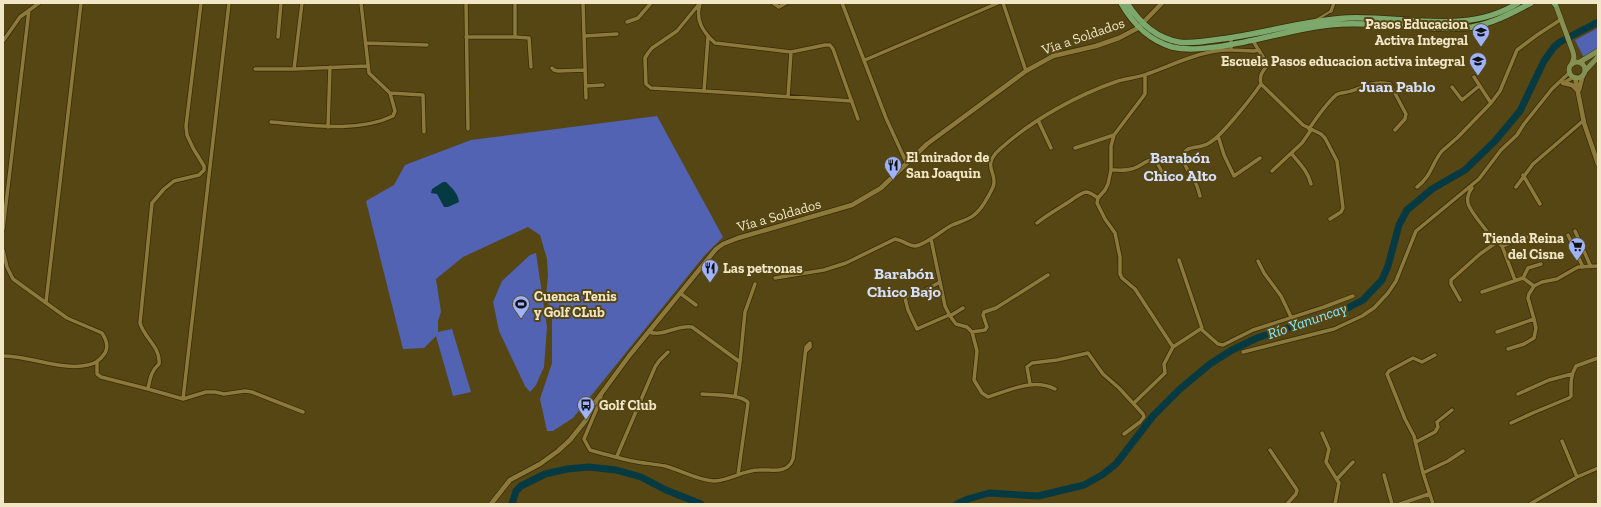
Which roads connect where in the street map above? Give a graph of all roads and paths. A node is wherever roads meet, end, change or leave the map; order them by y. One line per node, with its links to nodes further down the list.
1 (39, 3): 25 (street)
2 (81, 3): 134 (street)
3 (201, 3): 156 (street)
4 (230, 3): 162 (street)
5 (281, 3): 33 (street)
6 (302, 3): 54 (street)
7 (361, 3): 40 (street)
8 (466, 3): 34 (street)
9 (515, 3): 35 (street)
10 (583, 3): 32 (street)
11 (700, 3): 36 (street); 70 (street)
12 (773, 3): 13 (street)
13 (786, 3)
14 (842, 3): 48 (street)
15 (998, 3): 48 (street)
16 (1003, 3): 58 (street)
17 (1121, 3): 30 (main road)
18 (1127, 3): 30 (main road)
19 (1162, 3): 30 (street)
20 (1334, 3): 26 (street)
21 (1518, 3): 29 (main road)
22 (1531, 3): 38 (main road)
23 (1555, 3): 27 (main road)
24 (650, 4): 28 (street)
25 (29, 10): 39 (street); 109 (street)
26 (1331, 11): 29 (street)
27 (1560, 20): 44 (main road); 76 (street)
28 (628, 22)
29 (1312, 23): 37 (main road)
30 (1140, 26): 37 (main road); 42 (main road); 58 (street, Vía a Soldados)
31 (617, 34): 32 (street)
32 (584, 36): 57 (street)
33 (278, 37)
34 (466, 37): 35 (street); 83 (street)
35 (515, 37): 53 (street)
36 (708, 37): 45 (street); 70 (street)
37 (1231, 38): 42 (street)
38 (1253, 40): 42 (main road); 43 (street)
39 (3, 41)
40 (366, 43): 41 (street); 51 (street)
41 (427, 45)
42 (1231, 47): 43 (street); 61 (street)
43 (1260, 50): 64 (street)
44 (1572, 51): 49 (main road); 50 (main road)
45 (791, 52): 73 (street); 75 (street)
46 (1598, 52): 49 (main road)
47 (1598, 57): 60 (main road)
48 (865, 60): 94 (street)
49 (1580, 62): 50 (main road); 60 (main road)
50 (1572, 64): 59 (main road)
51 (367, 66): 52 (street); 71 (street)
52 (330, 67): 54 (street); 81 (street)
53 (531, 67)
54 (294, 68): 56 (street)
55 (552, 68): 57 (street)
56 (255, 69)
57 (585, 70): 66 (street)
58 (1026, 71): 94 (street, Vía a Soldados)
59 (1570, 72): 63 (main road); 65 (street)
60 (1584, 73): 63 (main road); 72 (street)
61 (1145, 75): 78 (street); 86 (street)
62 (1474, 77): 68 (street)
63 (1574, 77): 65 (street); 72 (street)
64 (1261, 84): 82 (street); 87 (street)
65 (1560, 84): 72 (street); 101 (street)
66 (586, 86): 67 (street); 74 (street)
67 (603, 86)
68 (1479, 86): 69 (street); 76 (street)
69 (1452, 87)
70 (704, 91): 73 (street)
71 (390, 93): 81 (street); 85 (street)
72 (1579, 93): 79 (street)
73 (788, 97): 75 (street)
74 (586, 98)
75 (852, 101): 77 (street)
76 (1491, 103): 102 (street)
77 (858, 119)
78 (1038, 120): 88 (street); 113 (street)
79 (1584, 120): 91 (street); 98 (street)
80 (271, 122): 81 (street)
81 (328, 127)
82 (1310, 129): 84 (street); 92 (street); 107 (street)
83 (468, 130)
84 (1395, 130)
85 (424, 132)
86 (1114, 135): 89 (street); 96 (street)
87 (1218, 136): 93 (street); 104 (street)
88 (1051, 148)
89 (1075, 148)
90 (1598, 148): 91 (street)
91 (1592, 150): 95 (street)
92 (1291, 153): 97 (street); 100 (street)
93 (1260, 158)
94 (907, 164): 131 (street, Vía a Soldados)
95 (1598, 164)
96 (1111, 170): 99 (street); 105 (street)
97 (1272, 171)
98 (1523, 175): 103 (street); 106 (street)
99 (1166, 179)
100 (1310, 184)
101 (1472, 186): 114 (street); 148 (street)
102 (1417, 187)
103 (1516, 187)
104 (1200, 196)
105 (1098, 198): 108 (street); 144 (street)
106 (1540, 204)
107 (1330, 219)
108 (1037, 223)
109 (3, 229)
110 (1576, 231): 122 (street)
111 (1568, 235): 121 (street)
112 (1527, 237): 115 (street)
113 (931, 238): 124 (street); 127 (street)
114 (1497, 242): 115 (street); 133 (street)
115 (1502, 246): 126 (street)
116 (3, 250): 134 (street)
117 (1179, 260): 140 (street)
118 (1258, 261): 138 (street)
119 (1541, 264): 125 (street)
120 (1598, 266): 122 (street)
121 (1583, 267): 122 (street); 129 (street)
122 (1592, 267)
123 (1048, 275): 142 (street)
124 (775, 278)
125 (1523, 278): 126 (street); 129 (street)
126 (1515, 280): 130 (street)
127 (940, 282): 137 (street); 137 (street)
128 (755, 284): 153 (street)
129 (1534, 286): 139 (street)
130 (1482, 292)
131 (680, 293): 135 (street); 141 (street, Vía a Soldados)
132 (1353, 296): 138 (street)
133 (1460, 300)
134 (46, 302): 152 (street)
135 (696, 305)
136 (963, 308): 137 (street)
137 (950, 315): 142 (street)
138 (1292, 317): 140 (street)
139 (1534, 319): 143 (street); 145 (street)
140 (1201, 329): 144 (street)
141 (649, 332): 153 (street); 160 (street, Vía a Soldados)
142 (972, 332): 155 (street)
143 (1497, 332)
144 (1173, 347): 163 (street)
145 (1508, 349)
146 (806, 351): 177 (street)
147 (668, 352): 173 (street)
148 (1243, 352)
149 (1435, 355): 170 (street)
150 (3, 356): 152 (street)
151 (1598, 358): 154 (street)
152 (97, 361): 156 (street)
153 (740, 362): 161 (street)
154 (1572, 374): 159 (street); 166 (street)
155 (1030, 384): 157 (street); 163 (street)
156 (148, 388): 162 (street)
157 (1056, 389)
158 (702, 394): 161 (street)
159 (1518, 394)
160 (601, 395): 173 (street); 182 (street, Vía a Soldados)
161 (735, 397): 177 (street)
162 (183, 399): 165 (street)
163 (1134, 403): 168 (street)
164 (1452, 410): 170 (street)
165 (303, 412)
166 (1511, 423)
167 (1322, 432): 180 (street)
168 (1124, 434)
169 (1562, 441): 179 (street)
170 (1416, 442): 176 (street)
171 (1270, 450): 183 (street)
172 (1464, 451): 176 (street)
173 (617, 456): 177 (street)
174 (1353, 462): 180 (street)
175 (1598, 468): 179 (street)
176 (1423, 473): 181 (street)
177 (738, 475)
178 (1384, 475): 185 (street)
179 (1577, 477): 188 (street)
180 (1337, 479): 184 (street)
181 (1429, 494): 186 (street); 187 (street)
182 (491, 504)
183 (1287, 504)
184 (1335, 504)
185 (1392, 504)
186 (1400, 504)
187 (1433, 504)
188 (1530, 504)

